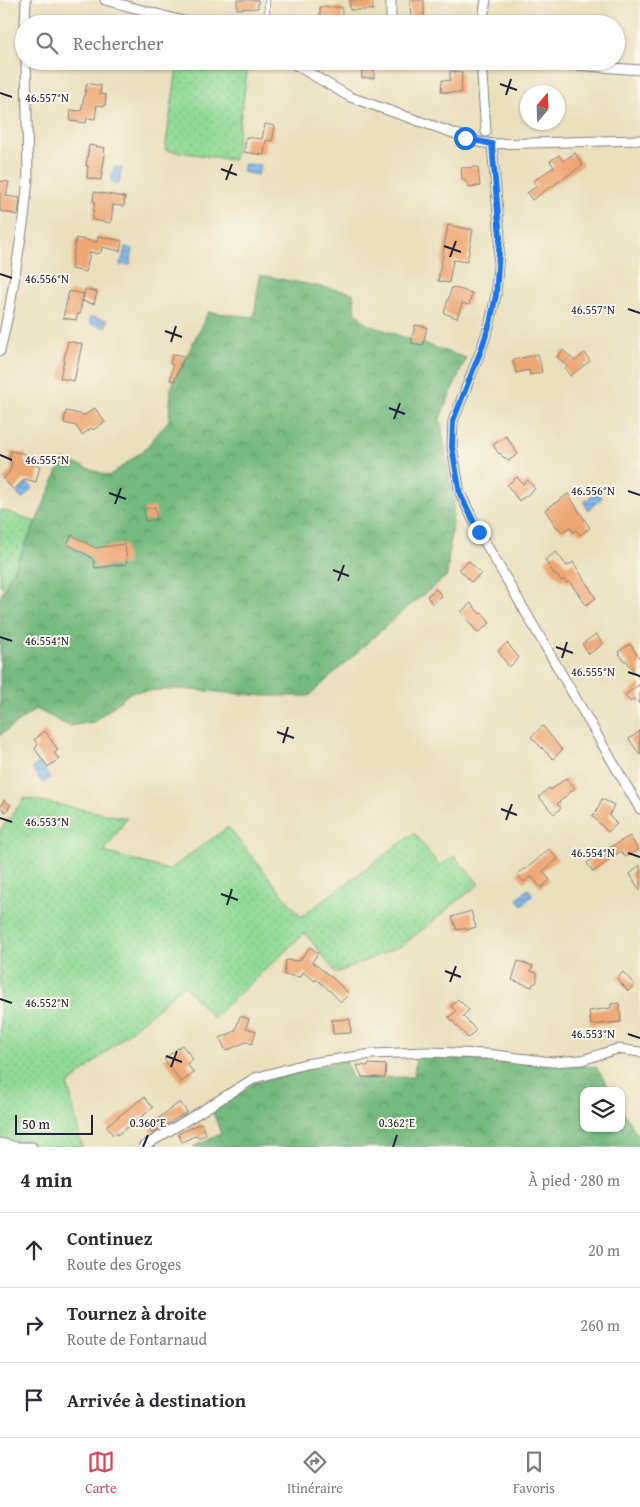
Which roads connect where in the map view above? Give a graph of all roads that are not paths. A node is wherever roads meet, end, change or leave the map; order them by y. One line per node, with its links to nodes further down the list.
1 (26, 0): 6 (street)
2 (106, 0): 7 (street)
3 (267, 0): 8 (lane)
4 (391, 0): 9 (street)
5 (486, 0): 10 (street)
6 (25, 15)
7 (161, 15)
8 (267, 15)
9 (391, 15)
10 (484, 15)
11 (625, 69): 15 (street)
12 (26, 70): 19 (street)
13 (304, 70): 18 (street)
14 (482, 70): 16 (street)
15 (640, 70)
16 (486, 132)
17 (640, 140): 18 (street)
18 (492, 144): 20 (street)
19 (0, 351)
20 (640, 809)
21 (640, 1052): 24 (street)
22 (0, 1143): 23 (street)
23 (32, 1147)
24 (143, 1147)

